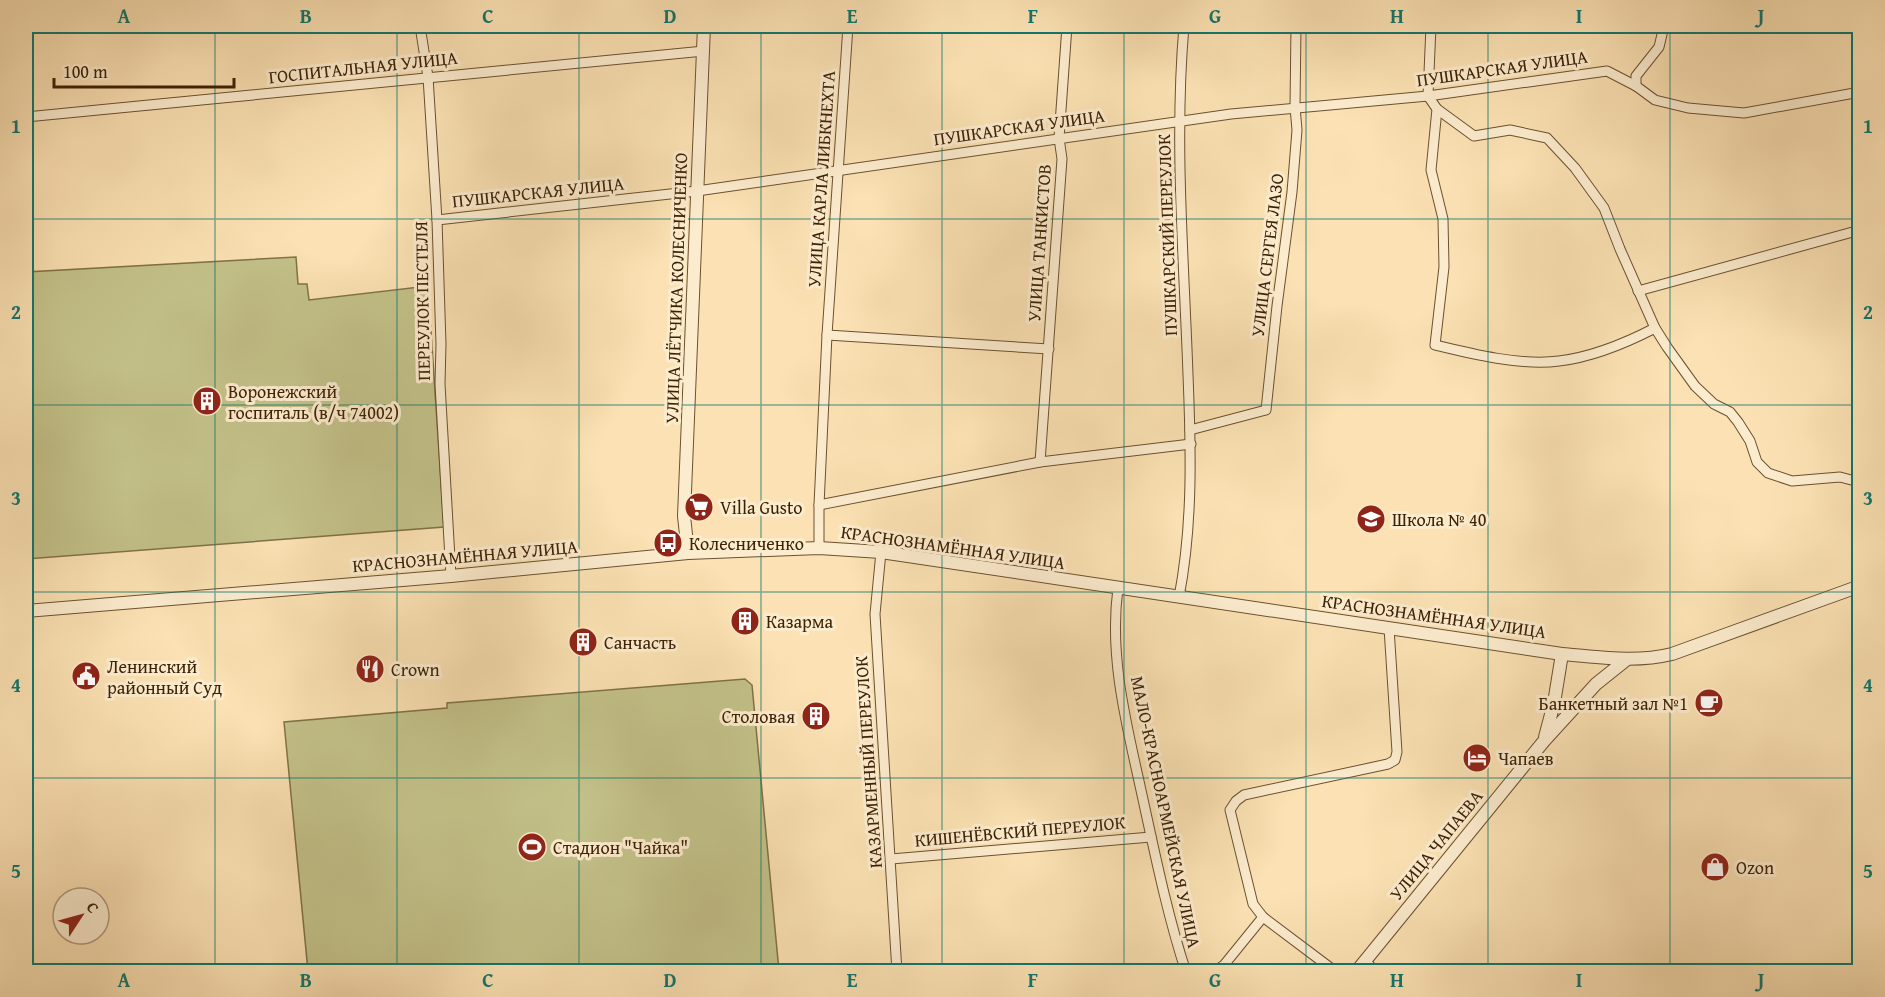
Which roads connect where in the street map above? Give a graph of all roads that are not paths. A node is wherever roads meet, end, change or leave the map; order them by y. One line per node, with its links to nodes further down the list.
1 (420, 26): 10 (street, ПЕРЕУЛОК ПЕСТЕЛЯ)
2 (704, 26): 9 (street, УЛИЦА ЛЁТЧИКА КОЛЕСНИЧЕНКО)
3 (848, 26): 19 (street, УЛИЦА КАРЛА ЛИБКНЕХТА)
4 (1067, 26): 18 (street, УЛИЦА ТАНКИСТОВ)
5 (1185, 26): 17 (street, ПУШКАРСКИЙ ПЕРЕУЛОК)
6 (1296, 26): 14 (street, УЛИЦА СЕРГЕЯ ЛАЗО)
7 (1431, 26): 13 (street)
8 (1664, 26): 11 (street)
9 (704, 51): 10 (street, ГОСПИТАЛЬНАЯ УЛИЦА); 20 (street, УЛИЦА ЛЁТЧИКА КОЛЕСНИЧЕНКО)
10 (428, 77): 16 (street, ГОСПИТАЛЬНАЯ УЛИЦА); 21 (street, ПЕРЕУЛОК ПЕСТЕЛЯ)
11 (1636, 86): 12 (street); 13 (street, ПУШКАРСКАЯ УЛИЦА)
12 (1860, 92)
13 (1428, 96): 14 (street, ПУШКАРСКАЯ УЛИЦА); 15 (street)
14 (1295, 107): 17 (street, ПУШКАРСКАЯ УЛИЦА); 27 (street, УЛИЦА СЕРГЕЯ ЛАЗО)
15 (1437, 109): 23 (street); 24 (street)
16 (26, 117)
17 (1180, 121): 18 (street, ПУШКАРСКАЯ УЛИЦА); 27 (street, ПУШКАРСКИЙ ПЕРЕУЛОК)
18 (1059, 138): 19 (street, ПУШКАРСКАЯ УЛИЦА); 26 (street, УЛИЦА ТАНКИСТОВ)
19 (838, 170): 20 (street, ПУШКАРСКАЯ УЛИЦА); 25 (street, УЛИЦА КАРЛА ЛИБКНЕХТА)
20 (697, 191): 21 (street, ПУШКАРСКАЯ УЛИЦА); 34 (street, УЛИЦА ЛЁТЧИКА КОЛЕСНИЧЕНКО)
21 (437, 220): 35 (street, ПЕРЕУЛОК ПЕСТЕЛЯ)
22 (1860, 230): 23 (street)
23 (1638, 291): 24 (street)
24 (1655, 328): 30 (street)
25 (827, 335): 26 (street); 31 (street, УЛИЦА КАРЛА ЛИБКНЕХТА)
26 (1049, 349): 29 (street, УЛИЦА ТАНКИСТОВ)
27 (1190, 430): 28 (street, ПУШКАРСКИЙ ПЕРЕУЛОК)
28 (1191, 444): 29 (street); 38 (street, ПУШКАРСКИЙ ПЕРЕУЛОК)
29 (1040, 462): 31 (street)
30 (1860, 487)
31 (819, 505): 32 (street, УЛИЦА КАРЛА ЛИБКНЕХТА)
32 (819, 548): 33 (street, КРАСНОЗНАМЁННАЯ УЛИЦА); 34 (street, КРАСНОЗНАМЁННАЯ УЛИЦА)
33 (881, 552): 37 (street, КРАСНОЗНАМЁННАЯ УЛИЦА); 45 (street, КАЗАРМЕННЫЙ ПЕРЕУЛОК)
34 (688, 553): 35 (street, КРАСНОЗНАМЁННАЯ УЛИЦА)
35 (451, 576): 39 (street, КРАСНОЗНАМЁННАЯ УЛИЦА)
36 (1860, 586): 42 (street, КРАСНОЗНАМЁННАЯ УЛИЦА)
37 (1118, 588): 38 (street, КРАСНОЗНАМЁННАЯ УЛИЦА); 44 (street, МАЛО-КРАСНОАРМЕЙСКАЯ УЛИЦА)
38 (1179, 597): 40 (street, КРАСНОЗНАМЁННАЯ УЛИЦА)
39 (26, 610)
40 (1389, 628): 41 (street, КРАСНОЗНАМЁННАЯ УЛИЦА); 46 (street)
41 (1562, 654): 42 (street, КРАСНОЗНАМЁННАЯ УЛИЦА); 43 (street, УЛИЦА ЧАПАЕВА)
42 (1626, 660): 43 (street, УЛИЦА ЧАПАЕВА)
43 (1544, 741): 47 (street, УЛИЦА ЧАПАЕВА)
44 (1151, 837): 45 (street, КИШЕНЁВСКИЙ ПЕРЕУЛОК); 49 (street, МАЛО-КРАСНОАРМЕЙСКАЯ УЛИЦА)
45 (891, 859): 48 (street, КАЗАРМЕННЫЙ ПЕРЕУЛОК)
46 (1263, 917): 50 (street, МАЛО-КРАСНОАРМЕЙСКАЯ УЛИЦА); 51 (street)
47 (1365, 961): 52 (street, УЛИЦА ЧАПАЕВА); 53 (street)
48 (897, 972)
49 (1186, 972)
50 (1214, 972)
51 (1336, 972)
52 (1356, 972)
53 (1376, 972)

